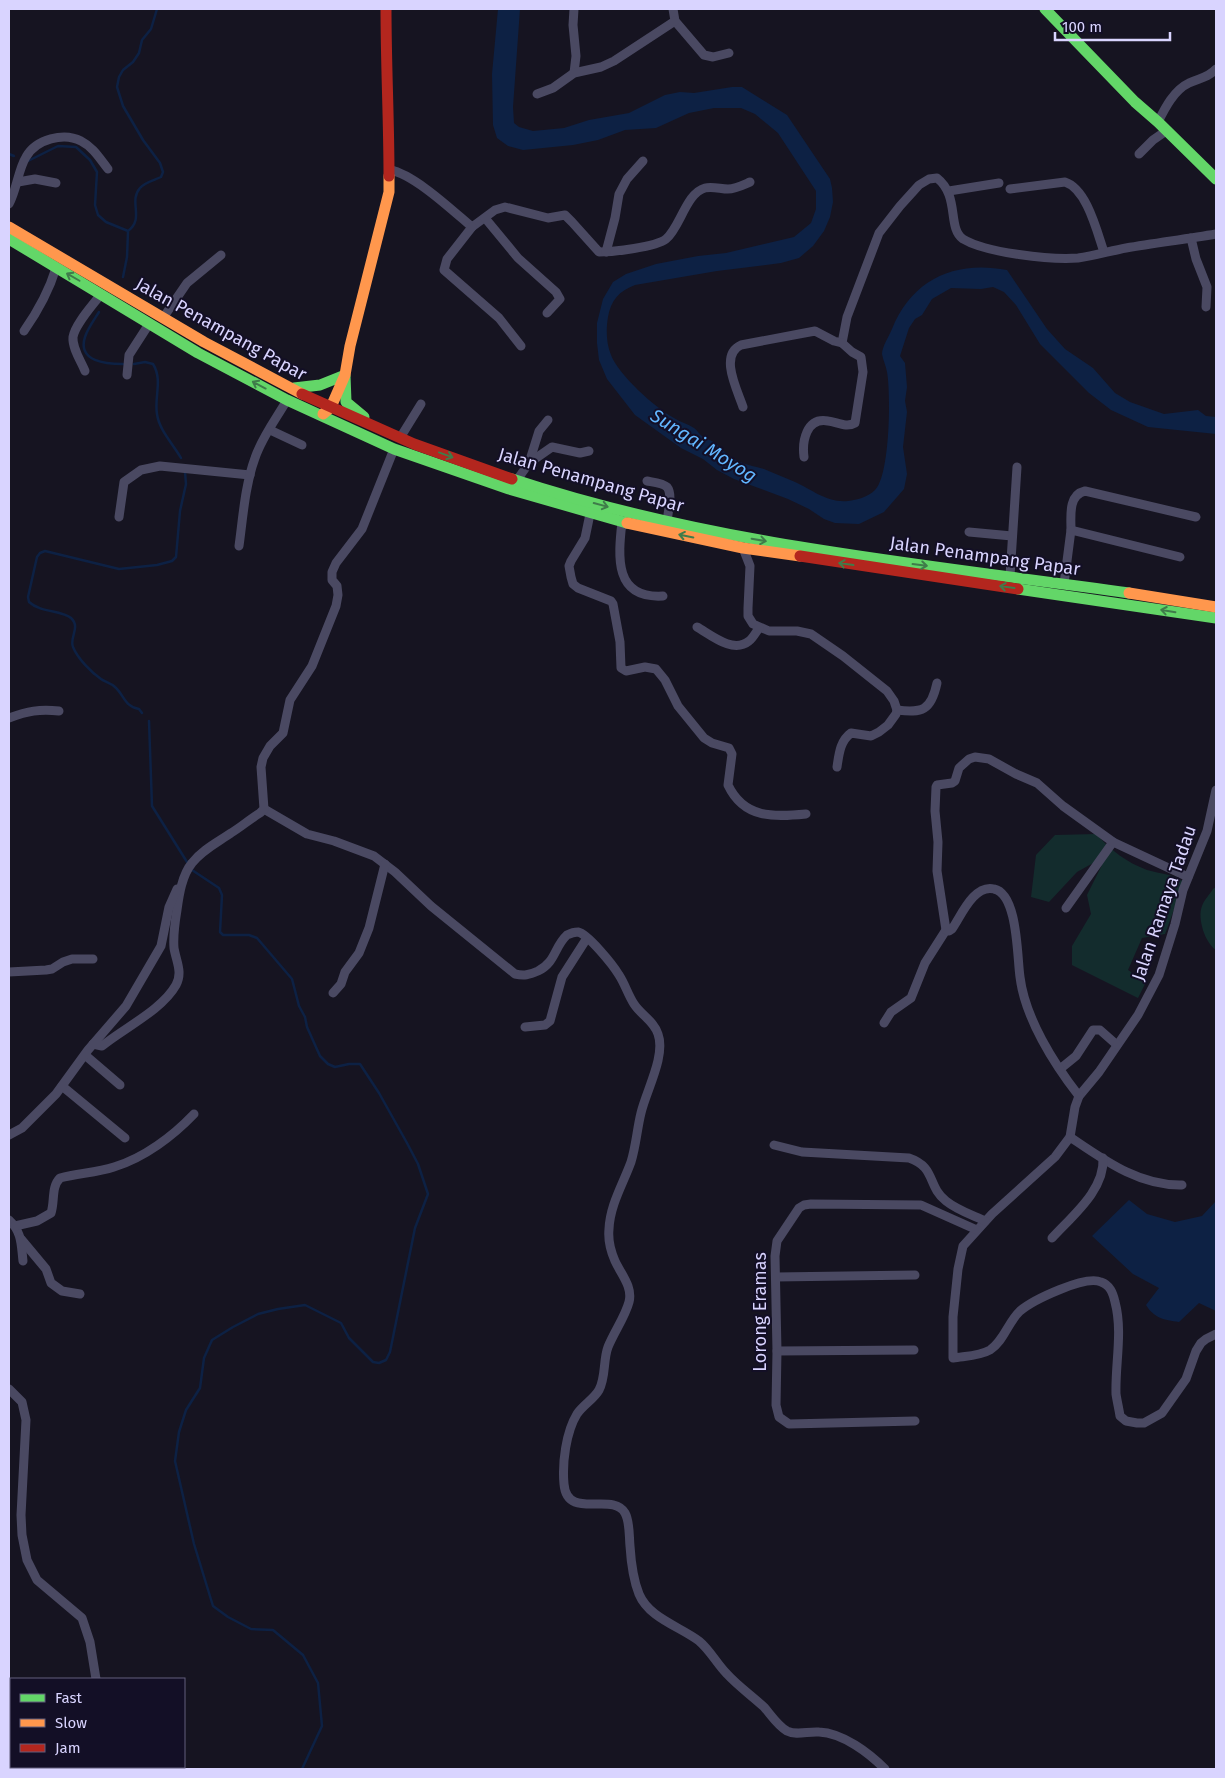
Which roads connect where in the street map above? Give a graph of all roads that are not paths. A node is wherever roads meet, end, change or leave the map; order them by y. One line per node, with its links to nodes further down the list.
1 (386, 9): 15 (main road)
2 (574, 9): 8 (street)
3 (673, 9): 5 (street)
4 (1045, 9): 10 (main road)
5 (675, 21): 6 (street); 8 (street)
6 (729, 52)
7 (1216, 69): 10 (street)
8 (574, 73): 9 (street)
9 (537, 94)
10 (1158, 122): 11 (main road)
11 (1166, 131): 12 (street); 16 (main road)
12 (1139, 154)
13 (643, 160): 30 (street)
14 (108, 169): 17 (street)
15 (390, 170): 26 (street); 45 (main road)
16 (1216, 179)
17 (18, 182): 19 (street); 23 (street)
18 (750, 182): 30 (street)
19 (56, 183)
20 (999, 183): 22 (street)
21 (1010, 189): 31 (street)
22 (949, 191): 31 (street); 41 (street)
23 (9, 204)
24 (485, 218): 26 (street); 30 (street); 37 (street)
25 (9, 227): 35 (main road, Jalan Penampang Papar)
26 (472, 227): 42 (street)
27 (1216, 234): 28 (street)
28 (1191, 238): 31 (street); 36 (street)
29 (9, 240): 33 (main road, Jalan Penampang Papar)
30 (606, 252)
31 (1104, 252)
32 (221, 255): 38 (street)
33 (56, 268): 34 (main road, Jalan Penampang Papar, one-way to 33); 40 (street)
34 (101, 294): 39 (main road, Jalan Penampang Papar); 43 (street)
35 (134, 301): 38 (main road, Jalan Penampang Papar); 39 (main road)
36 (1206, 307)
37 (547, 312)
38 (163, 318): 46 (main road, Jalan Penampang Papar)
39 (144, 320): 44 (street); 46 (main road, Jalan Penampang Papar, one-way to 39)
40 (24, 331)
41 (842, 342): 49 (street); 58 (street)
42 (521, 346)
43 (85, 371)
44 (127, 375)
45 (344, 375): 46 (main road); 48 (main road); 52 (main road)
46 (289, 394): 48 (main road, Jalan Penampang Papar); 50 (main road, Jalan Penampang Papar); 53 (street)
47 (421, 404): 54 (street)
48 (331, 407): 50 (main road); 52 (main road, Jalan Penampang Papar)
49 (743, 407)
50 (318, 415): 56 (main road, Jalan Penampang Papar)
51 (548, 420): 59 (street)
52 (370, 425): 54 (main road, Jalan Penampang Papar)
53 (270, 430): 55 (street); 61 (street)
54 (400, 438): 62 (main road, Jalan Penampang Papar, one-way to 62)
55 (302, 445)
56 (394, 449): 64 (main road, Jalan Penampang Papar); 88 (street)
57 (589, 451): 59 (street)
58 (804, 458)
59 (529, 463): 62 (street)
60 (1017, 467): 71 (street)
61 (250, 475): 65 (street); 72 (street)
62 (517, 480): 67 (main road, Jalan Penampang Papar, one-way to 67)
63 (647, 480): 67 (street)
64 (590, 514): 68 (main road, Jalan Penampang Papar); 89 (street)
65 (119, 517)
66 (1196, 517): 69 (street)
67 (667, 521): 75 (main road, Jalan Penampang Papar, one-way to 75)
68 (622, 522): 73 (main road, Jalan Penampang Papar, one-way to 68); 77 (street)
69 (1071, 530): 74 (street); 76 (street)
70 (969, 532): 71 (street)
71 (1012, 536): 75 (street)
72 (239, 546)
73 (743, 548): 79 (main road, Jalan Penampang Papar, one-way to 73); 81 (street)
74 (1180, 556)
75 (1010, 576): 76 (main road, Jalan Penampang Papar)
76 (1064, 584): 78 (main road, Jalan Penampang Papar)
77 (663, 596)
78 (1216, 606)
79 (1216, 618)
80 (697, 628): 81 (street)
81 (759, 628): 83 (street)
82 (937, 683): 83 (street)
83 (897, 710): 86 (street)
84 (59, 711): 85 (street)
85 (9, 718)
86 (837, 767)
87 (1216, 790): 90 (street, Jalan Ramaya Tadau)
88 (264, 809): 92 (street); 93 (street)
89 (806, 814)
90 (1214, 815): 94 (street, Jalan Ramaya Tadau)
91 (1113, 842): 94 (street); 95 (street); 96 (street)
92 (385, 864): 98 (street); 102 (street)
93 (186, 875): 97 (street); 99 (street)
94 (1188, 877): 106 (street, Jalan Ramaya Tadau)
95 (1066, 908)
96 (946, 930): 103 (street); 108 (street)
97 (164, 934): 99 (street); 105 (street)
98 (587, 938): 104 (street); 134 (street)
99 (174, 948): 105 (street)
100 (93, 959): 101 (street)
101 (9, 972)
102 (333, 993)
103 (884, 1022)
104 (525, 1027)
105 (93, 1044): 107 (street)
106 (1117, 1045): 108 (street); 111 (street, Jalan Ramaya Tadau)
107 (85, 1055): 109 (street); 110 (street)
108 (1060, 1069): 111 (street)
109 (120, 1085)
110 (62, 1086): 113 (street); 115 (street)
111 (1079, 1096): 114 (street)
112 (194, 1114): 120 (street)
113 (9, 1135)
114 (1070, 1137): 117 (street); 119 (street)
115 (125, 1138)
116 (774, 1146): 119 (street)
117 (1103, 1158): 118 (street); 122 (street)
118 (1182, 1185)
119 (985, 1221): 121 (street)
120 (12, 1223): 123 (street)
121 (977, 1230): 126 (street, Lorong Eramas); 128 (street)
122 (1052, 1238)
123 (21, 1239): 124 (street); 127 (street)
124 (23, 1261)
125 (915, 1276): 126 (street)
126 (776, 1277): 130 (street, Lorong Eramas)
127 (80, 1294)
128 (1216, 1334)
129 (914, 1350): 130 (street)
130 (777, 1351): 132 (street, Lorong Eramas)
131 (9, 1389): 133 (street)
132 (915, 1421)
133 (96, 1678)
134 (885, 1769)

